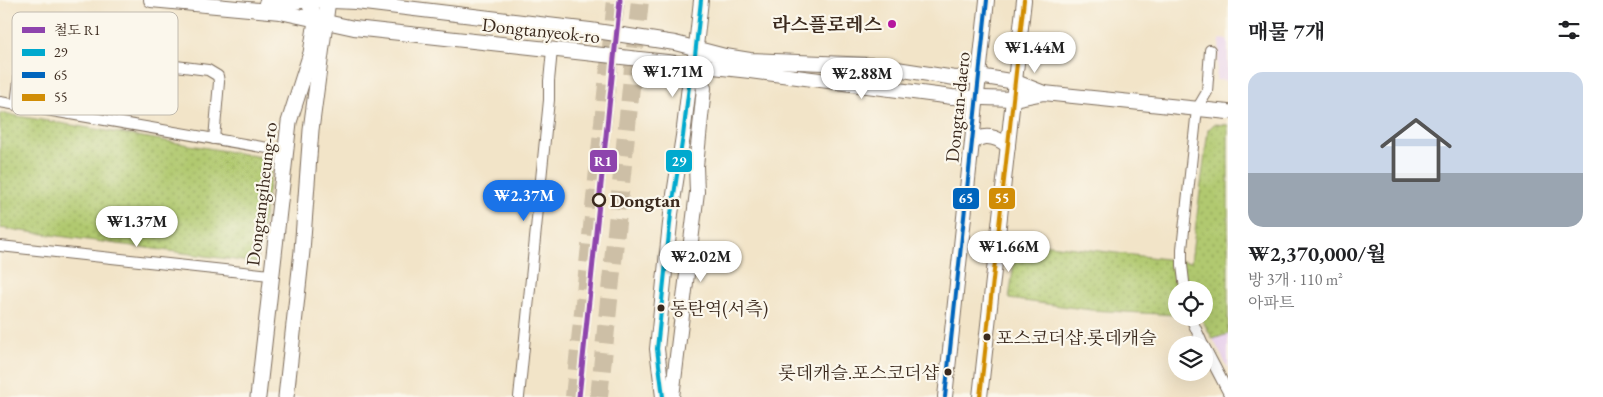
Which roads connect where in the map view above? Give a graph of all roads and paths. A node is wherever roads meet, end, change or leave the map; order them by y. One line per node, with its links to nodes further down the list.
1 (151, 0): 8 (street, Dongtanyeok-ro)
2 (238, 0): 3 (street, Dongtanyeok-ro)
3 (308, 0): 4 (street, Dongtanyeok-ro); 8 (main road, Dongtangiheung-ro)
4 (328, 0): 8 (main road, Dongtangiheung-ro); 9 (street, Dongtanyeok-ro)
5 (701, 0): 9 (street)
6 (987, 0): 15 (street, Dongtan-daero)
7 (1024, 0): 16 (street)
8 (321, 22): 10 (street, Dongtanyeok-ro); 28 (main road, Dongtangiheung-ro); 35 (main road, Dongtangiheung-ro)
9 (696, 48): 12 (street, Dongtanyeok-ro); 14 (street)
10 (552, 50): 14 (street, Dongtanyeok-ro); 36 (street)
11 (1210, 50): 20 (street)
12 (750, 65): 14 (street, Dongtanyeok-ro); 15 (street, Dongtanyeok-ro); 18 (street)
13 (178, 66): 25 (street)
14 (694, 66): 23 (street); 24 (street)
15 (979, 76): 16 (street, Dongtanyeok-ro); 18 (street, Dongtan-daero)
16 (1016, 82): 17 (street, Dongtanyeok-ro); 19 (street)
17 (1044, 94): 19 (street); 20 (street)
18 (977, 99): 19 (street); 26 (street, Dongtan-daero)
19 (1014, 99): 27 (street)
20 (1197, 109): 21 (street); 31 (street)
21 (1228, 112)
22 (74, 115): 25 (street)
23 (683, 136): 24 (street); 37 (street)
24 (699, 137): 38 (street)
25 (214, 139): 28 (street)
26 (972, 143): 27 (street); 39 (street, Dongtan-daero)
27 (1008, 146): 40 (street)
28 (285, 152): 30 (main road, Dongtangiheung-ro)
29 (0, 246): 30 (street)
30 (270, 275): 34 (main road, Dongtangiheung-ro)
31 (1183, 281)
32 (1213, 364): 33 (street)
33 (1228, 392)
34 (258, 397)
35 (286, 397)
36 (519, 397)
37 (663, 397)
38 (672, 397)
39 (945, 397)
40 (980, 397)

